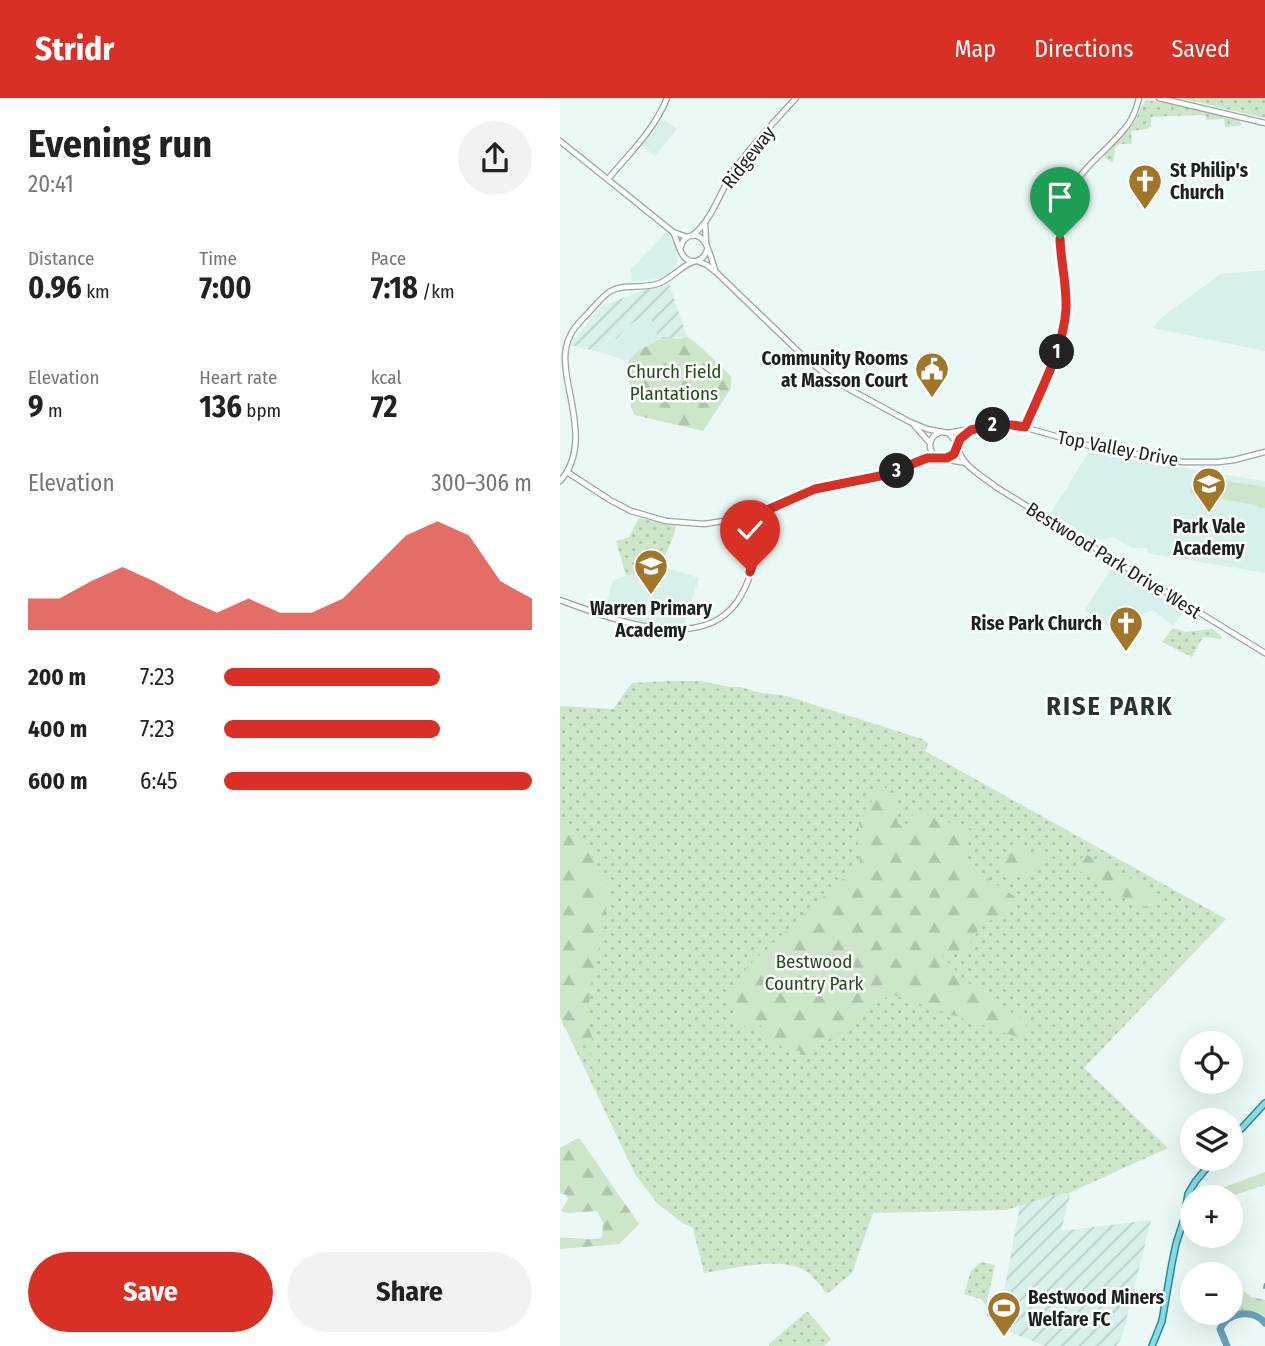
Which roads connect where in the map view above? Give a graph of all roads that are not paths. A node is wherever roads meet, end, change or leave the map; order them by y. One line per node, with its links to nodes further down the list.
1 (667, 98): 7 (street)
2 (796, 98): 8 (street, Ridgeway)
3 (1139, 98): 17 (street)
4 (1159, 98): 5 (street)
5 (1265, 123)
6 (560, 141): 7 (street)
7 (608, 179): 9 (street)
8 (706, 220): 10 (street, Ridgeway); 11 (street, Ridgeway)
9 (673, 232): 10 (street); 12 (street)
10 (690, 236): 11 (street); 12 (street)
11 (706, 246): 13 (street); 15 (street)
12 (681, 252): 13 (street); 14 (street)
13 (695, 261): 14 (street); 15 (street)
14 (678, 270): 26 (street)
15 (717, 273): 16 (street)
16 (910, 422): 19 (street); 20 (street)
17 (1028, 427): 18 (street, Top Valley Drive); 22 (street, Top Valley Drive)
18 (971, 430): 19 (street, Top Valley Drive); 21 (street)
19 (945, 432): 20 (street); 21 (street, Bestwood Park Drive West)
20 (929, 444): 23 (street); 24 (street)
21 (957, 446): 23 (street); 25 (street, Bestwood Park Drive West)
22 (1265, 452)
23 (941, 459): 24 (street, Bestwood Park Drive West); 25 (street, Bestwood Park Drive West)
24 (920, 460): 28 (street, Bestwood Park Drive West)
25 (966, 463): 30 (street, Bestwood Park Drive West)
26 (567, 472): 27 (street); 28 (street, Bestwood Park Drive West)
27 (560, 481)
28 (758, 514): 29 (street)
29 (560, 600)
30 (1265, 653)
31 (1265, 1103): 32 (main road)
32 (1243, 1127)
33 (1204, 1171): 34 (main road)
34 (1152, 1346)

